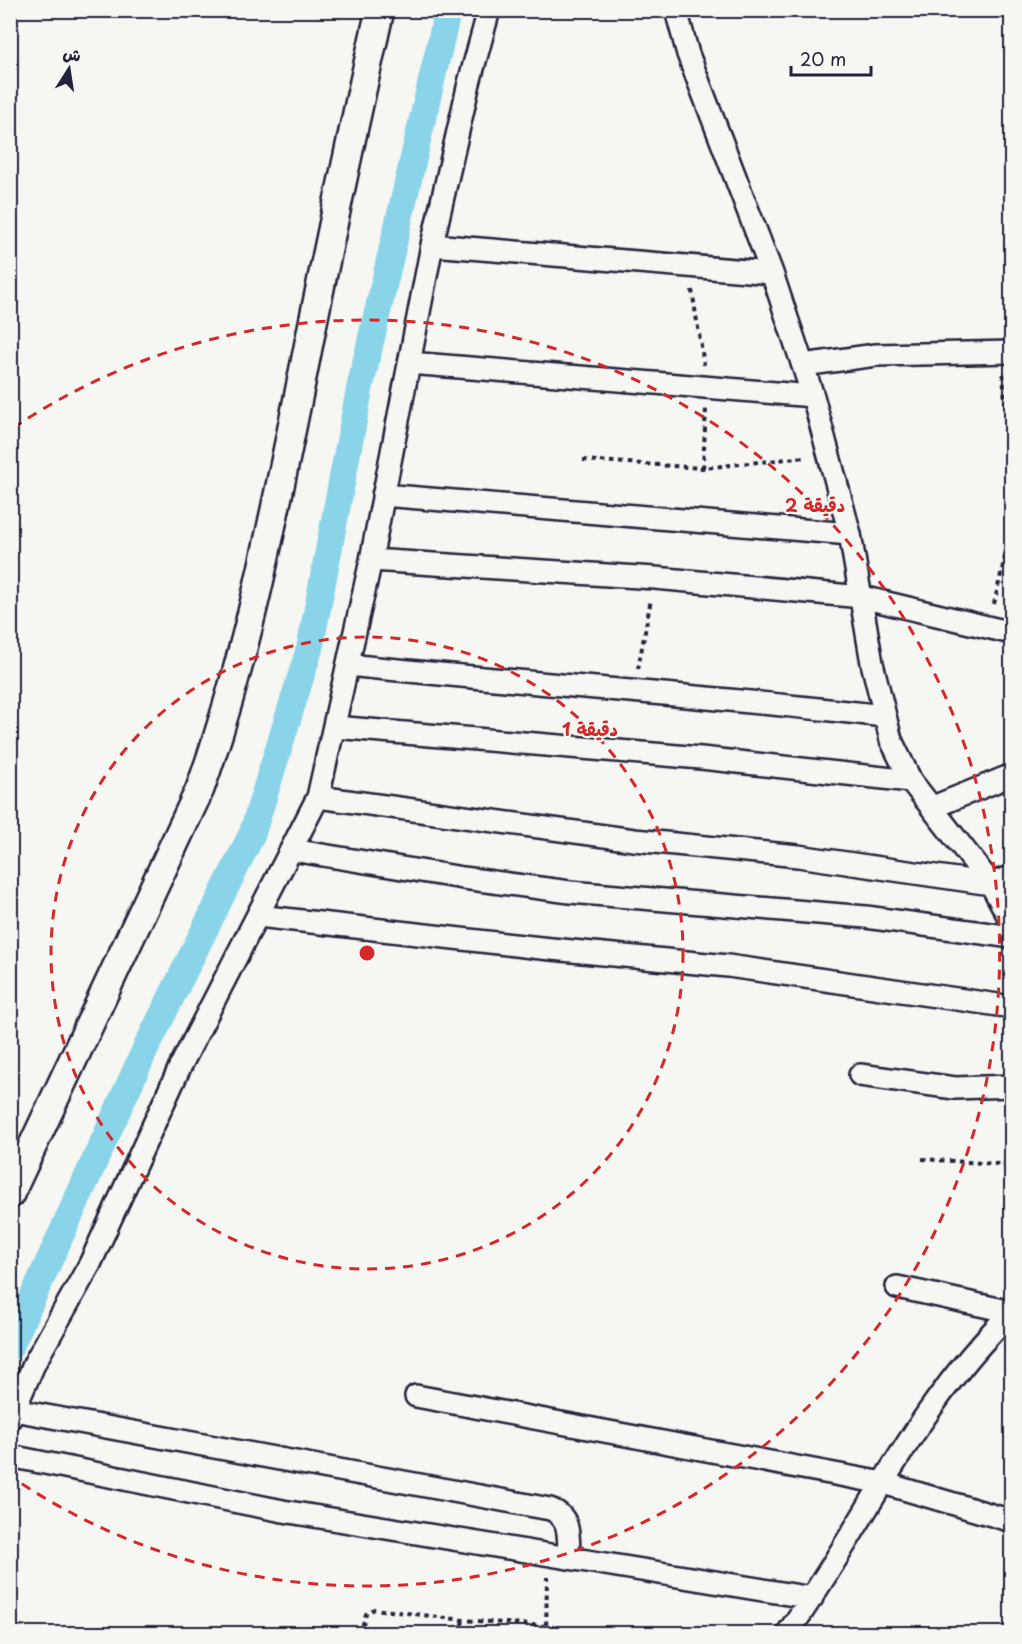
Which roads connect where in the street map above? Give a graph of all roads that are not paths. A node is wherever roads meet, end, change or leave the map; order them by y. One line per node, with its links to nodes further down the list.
1 (380, 10): 31 (street)
2 (489, 10): 4 (street)
3 (676, 10): 5 (street)
4 (432, 245): 5 (street); 7 (street)
5 (772, 273): 8 (street)
6 (1007, 352): 8 (street)
7 (409, 363): 9 (street); 10 (street)
8 (804, 365): 9 (street)
9 (813, 396): 11 (street)
10 (383, 495): 11 (street); 12 (street)
11 (850, 534): 13 (street)
12 (371, 560): 13 (street); 15 (street)
13 (862, 597): 14 (street); 16 (street)
14 (1011, 633)
15 (349, 665): 16 (street); 17 (street)
16 (884, 716): 19 (street)
17 (334, 727): 19 (street); 20 (street)
18 (1011, 775): 21 (street)
19 (911, 781): 21 (street)
20 (318, 797): 22 (street); 24 (street)
21 (933, 807): 24 (street)
22 (292, 850): 25 (street); 27 (street)
23 (1011, 876): 24 (street)
24 (991, 884): 26 (street)
25 (258, 916): 28 (street); 35 (street)
26 (1011, 924)
27 (1011, 937)
28 (1011, 1007)
29 (860, 1075): 30 (street)
30 (1011, 1086)
31 (10, 1194)
32 (897, 1287): 33 (street)
33 (1011, 1312): 37 (street)
34 (416, 1396): 37 (street)
35 (12, 1415): 39 (street)
36 (10, 1456): 39 (street)
37 (883, 1483): 38 (street); 40 (street)
38 (1011, 1521)
39 (558, 1557): 40 (street)
40 (812, 1598): 41 (street)
41 (787, 1634)

